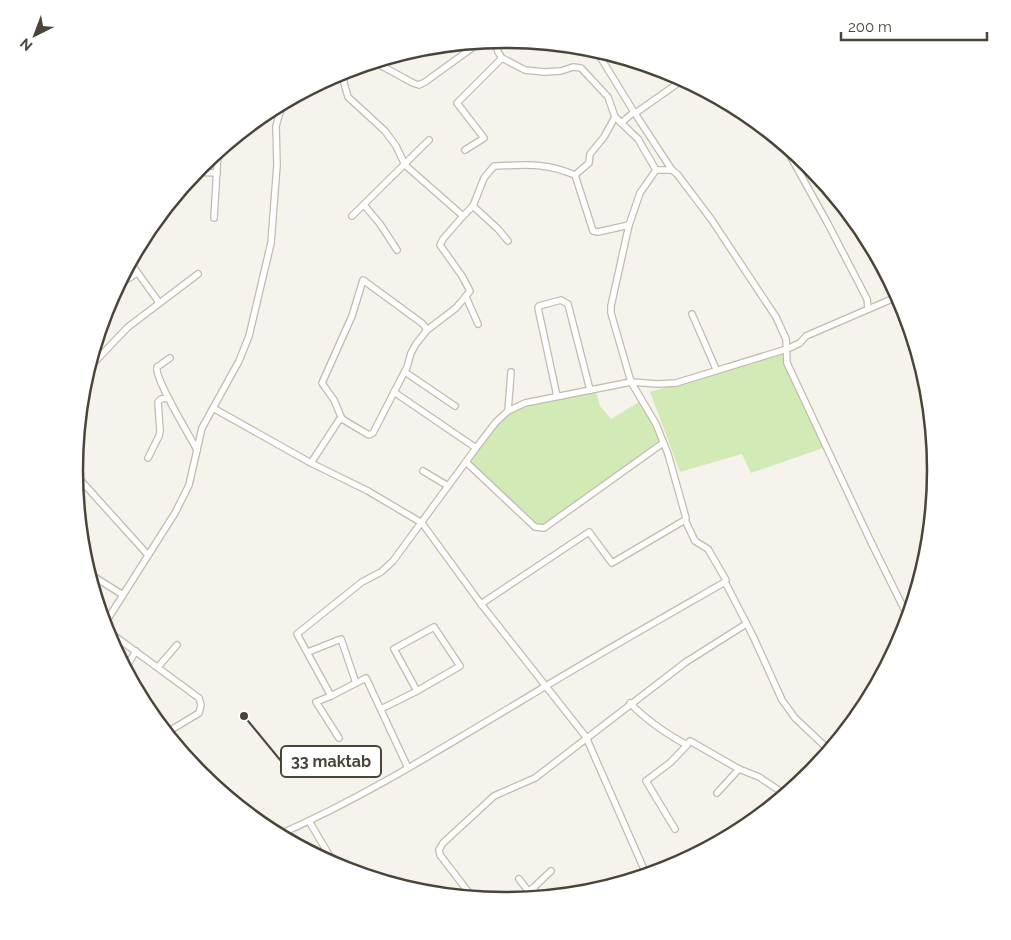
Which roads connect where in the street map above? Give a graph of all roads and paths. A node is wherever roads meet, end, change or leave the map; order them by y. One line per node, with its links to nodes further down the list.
1 (497, 48): 3 (street)
2 (471, 49): 5 (street)
3 (502, 58): 10 (street); 13 (street)
4 (601, 59): 8 (street)
5 (381, 67)
6 (344, 80): 16 (street)
7 (677, 84): 8 (street)
8 (634, 112): 11 (street); 18 (street)
9 (280, 113): 53 (street)
10 (614, 117): 11 (street); 21 (street)
11 (621, 123): 17 (street)
12 (429, 140): 16 (street)
13 (465, 150)
14 (793, 160): 37 (street)
15 (218, 161): 20 (street)
16 (405, 165): 22 (street); 25 (street)
17 (656, 170): 18 (street); 27 (street)
18 (672, 170): 41 (street)
19 (206, 173): 20 (street)
20 (217, 173): 26 (street)
21 (575, 175): 23 (street); 27 (street)
22 (364, 205): 24 (street); 29 (street)
23 (473, 206): 25 (street); 28 (street)
24 (352, 216)
25 (463, 216): 34 (street)
26 (214, 218)
27 (630, 225): 47 (street)
28 (508, 241)
29 (397, 250)
30 (135, 269): 31 (street)
31 (137, 272): 33 (street); 36 (street)
32 (198, 274): 36 (street)
33 (130, 277)
34 (466, 297): 39 (street); 40 (street)
35 (892, 299): 37 (street)
36 (158, 304): 43 (street)
37 (868, 308): 41 (street)
38 (692, 314): 44 (street)
39 (478, 324)
40 (427, 330): 45 (street); 55 (street)
41 (787, 349): 44 (street); 72 (street)
42 (170, 358): 51 (street)
43 (98, 359)
44 (716, 370): 47 (street)
45 (404, 372): 49 (street); 52 (street)
46 (510, 372): 54 (street)
47 (631, 382): 48 (street); 56 (street)
48 (590, 390): 50 (street); 50 (street)
49 (394, 392): 55 (street); 57 (street)
50 (557, 396): 54 (street)
51 (168, 398): 58 (street); 59 (street)
52 (456, 406)
53 (213, 408): 58 (street); 61 (street)
54 (508, 411): 57 (street)
55 (342, 419): 61 (street)
56 (663, 442): 60 (street); 65 (street)
57 (476, 448): 60 (street)
58 (197, 450): 67 (street)
59 (148, 458)
60 (466, 462): 64 (street)
61 (311, 463): 66 (street)
62 (424, 471): 64 (street)
63 (83, 483): 67 (street)
64 (448, 486): 66 (street)
65 (685, 520): 69 (street); 71 (street)
66 (422, 523): 71 (street); 78 (street)
67 (148, 555): 70 (street)
68 (97, 579): 70 (street)
69 (724, 582): 74 (street); 82 (street)
70 (123, 596): 73 (street)
71 (481, 604): 82 (street)
72 (905, 610)
73 (109, 617)
74 (746, 624): 85 (street); 91 (street)
75 (118, 638): 77 (street)
76 (177, 645): 80 (street)
77 (136, 651): 79 (street); 80 (street)
78 (308, 652): 81 (street); 84 (street)
79 (130, 662)
80 (158, 667): 87 (street)
81 (356, 683): 84 (street); 86 (street)
82 (545, 686): 88 (street); 92 (street)
83 (417, 691): 83 (street); 86 (street)
84 (331, 696): 89 (street)
85 (630, 704): 88 (street); 90 (street)
86 (381, 709): 92 (street)
87 (172, 729)
88 (586, 737): 100 (street); 104 (street)
89 (339, 738)
90 (687, 745): 93 (street); 97 (street)
91 (825, 746)
92 (408, 768): 96 (street)
93 (739, 769): 94 (street); 95 (street)
94 (780, 791)
95 (717, 793)
96 (309, 822): 98 (street); 99 (street)
97 (674, 829)
98 (287, 831)
99 (327, 853)
100 (644, 869)
101 (550, 871): 103 (street)
102 (519, 879): 103 (street)
103 (531, 890): 105 (street)
104 (467, 891)
105 (528, 892)

